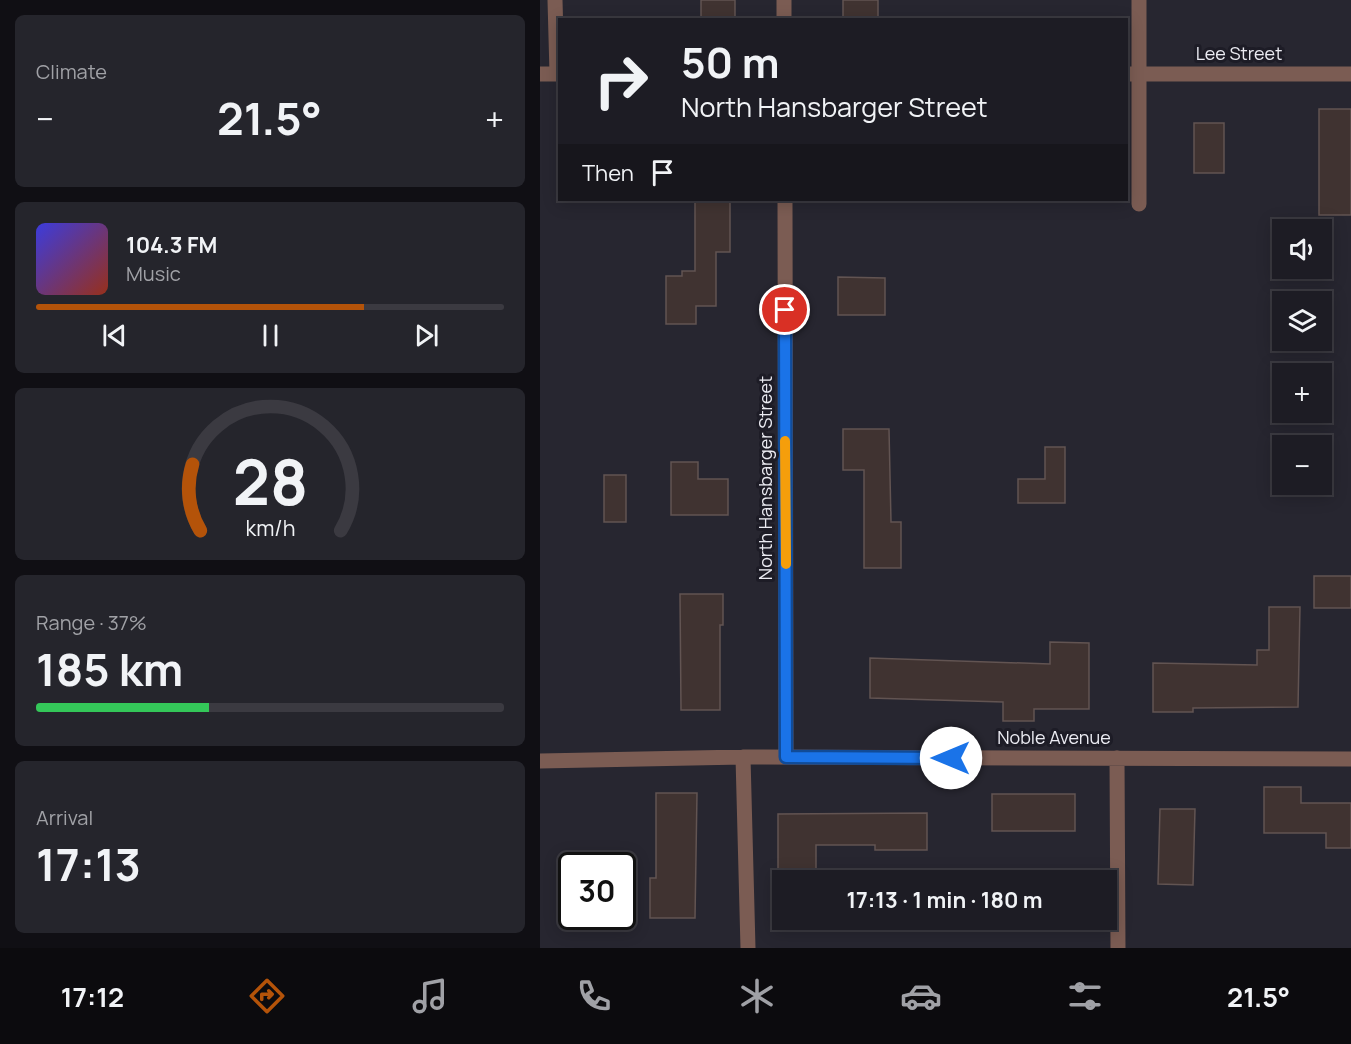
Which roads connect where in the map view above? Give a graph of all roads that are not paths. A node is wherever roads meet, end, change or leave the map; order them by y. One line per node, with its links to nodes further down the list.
1 (555, 0): 6 (street)
2 (784, 0): 4 (street)
3 (1139, 0): 7 (street)
4 (784, 18)
5 (540, 74): 6 (street)
6 (558, 74)
7 (1133, 74): 8 (street, Lee Street); 10 (street)
8 (1351, 74)
9 (785, 201): 12 (street, North Hansbarger Street)
10 (1139, 204)
11 (743, 757): 12 (street, Noble Avenue); 15 (street, Noble Avenue); 16 (street)
12 (786, 757): 13 (street, Noble Avenue)
13 (1117, 758): 14 (street, Noble Avenue); 17 (street)
14 (1351, 759)
15 (540, 761)
16 (748, 948)
17 (1118, 948)

